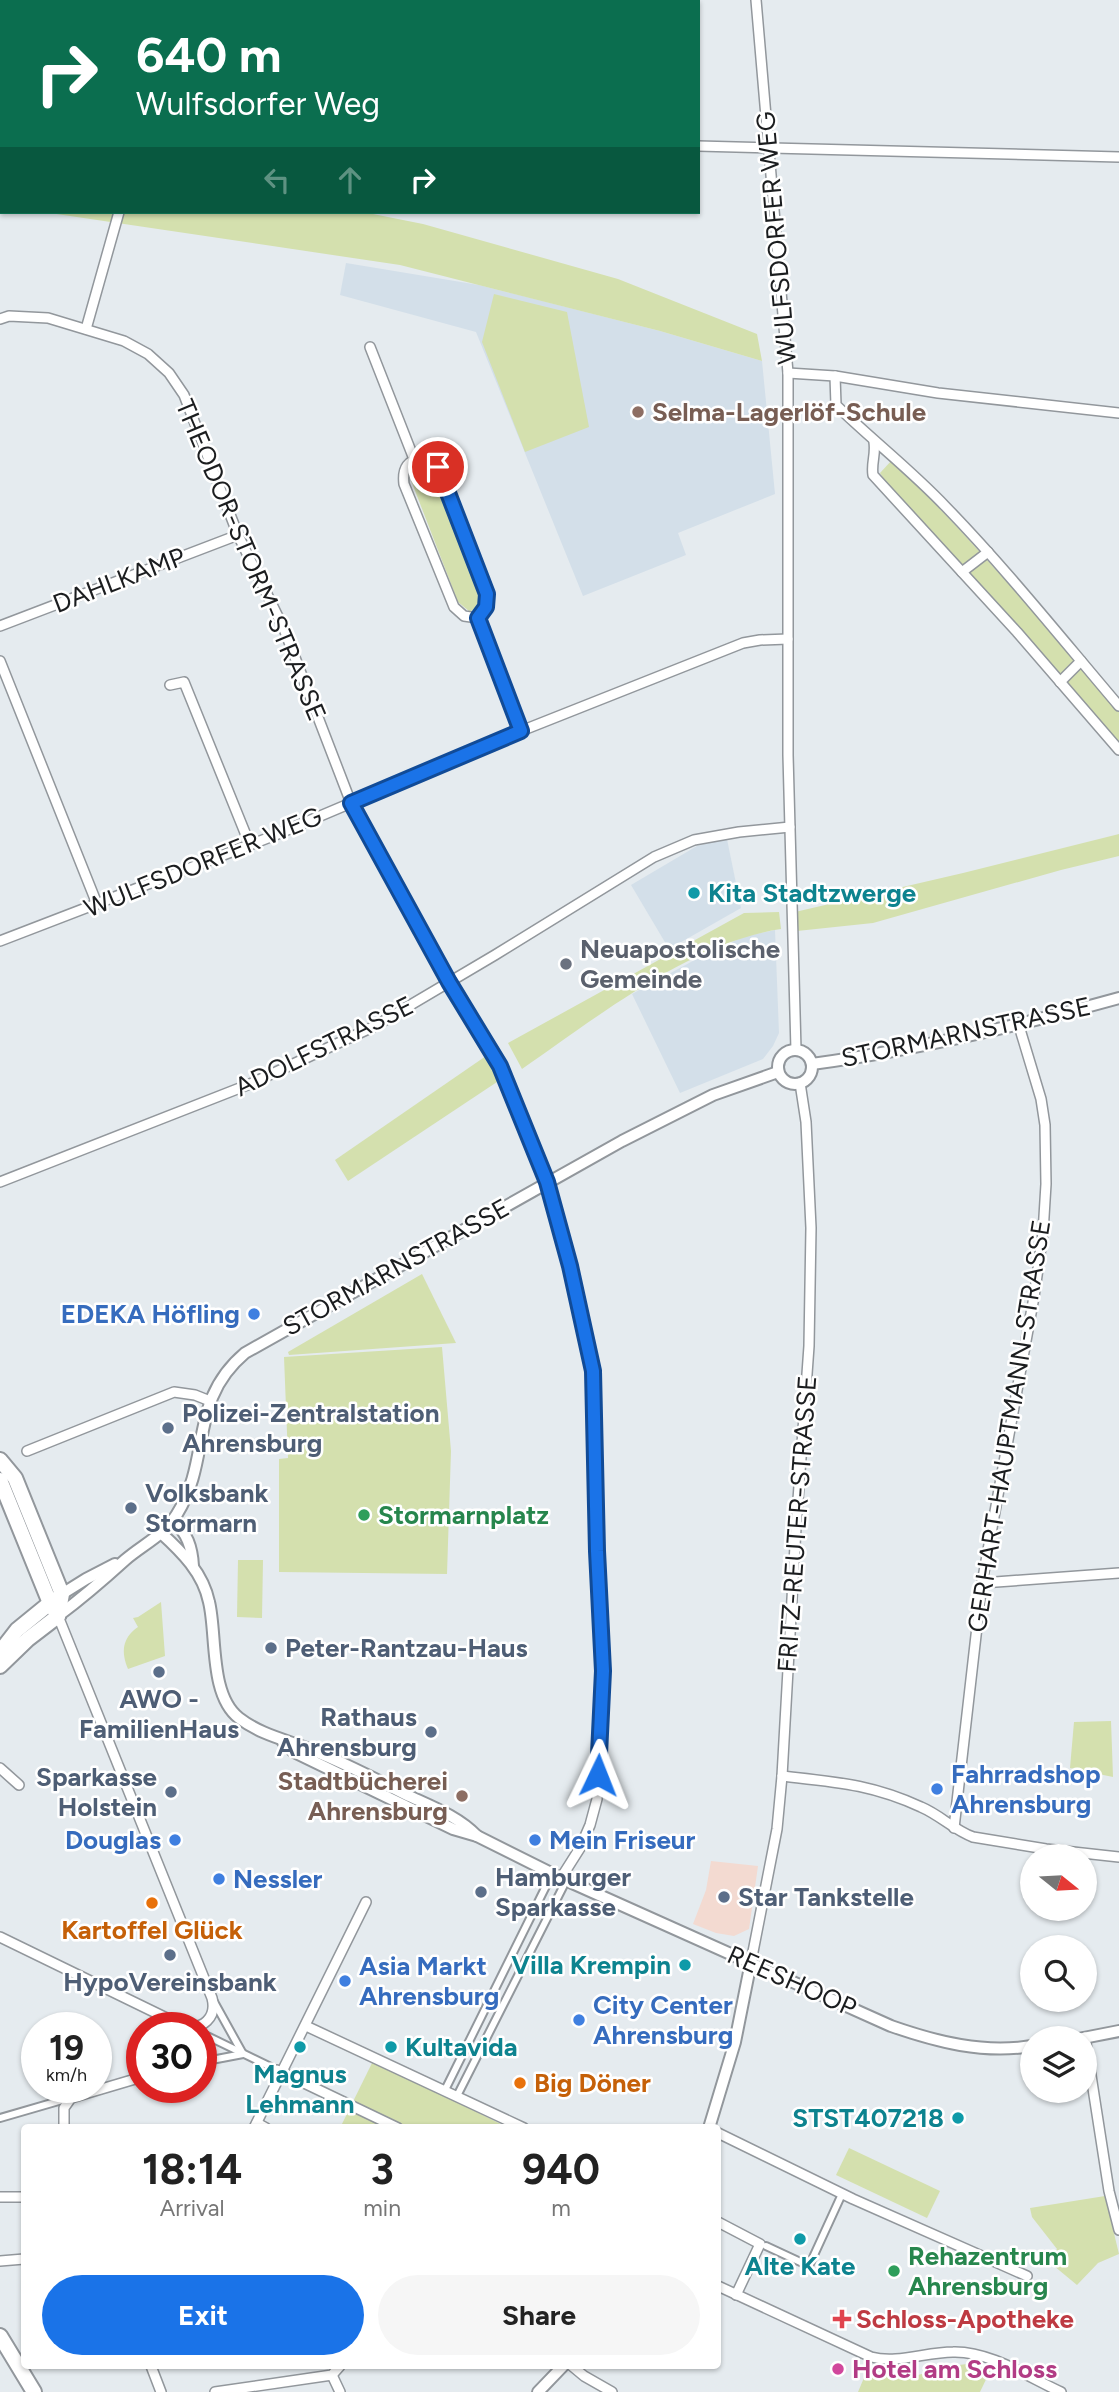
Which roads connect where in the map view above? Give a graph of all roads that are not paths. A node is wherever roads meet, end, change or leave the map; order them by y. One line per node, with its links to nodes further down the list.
1 (756, 0): 3 (street, WULFSDORFER WEG)
2 (700, 146): 3 (street)
3 (768, 148): 4 (street); 9 (street, WULFSDORFER WEG)
4 (1119, 157)
5 (118, 214): 7 (street)
6 (0, 319): 7 (street, THEODOR-STORM-STRASSE)
7 (86, 329): 14 (street, THEODOR-STORM-STRASSE)
8 (370, 347): 13 (street)
9 (788, 373): 10 (street); 19 (street, WULFSDORFER WEG)
10 (835, 376): 11 (street); 12 (street)
11 (1119, 413)
12 (874, 442): 15 (street); 16 (street)
13 (414, 459): 17 (street); 17 (street)
14 (238, 535): 18 (street, DAHLKAMP); 27 (street, THEODOR-STORM-STRASSE)
15 (988, 552): 16 (street); 21 (street)
16 (962, 572): 22 (street)
17 (478, 618): 25 (street)
18 (0, 626)
19 (788, 639): 25 (street, WULFSDORFER WEG); 28 (street)
20 (0, 661): 30 (street)
21 (1081, 662): 22 (street); 24 (street)
22 (1060, 682): 26 (street)
23 (170, 685): 29 (street)
24 (1119, 706)
25 (521, 731): 27 (street, WULFSDORFER WEG)
26 (1119, 750)
27 (351, 803): 29 (street, WULFSDORFER WEG); 32 (street, THEODOR-STORM-STRASSE)
28 (790, 827): 32 (street, ADOLFSTRASSE); 35 (street)
29 (250, 845): 30 (street, WULFSDORFER WEG)
30 (97, 904): 31 (street, WULFSDORFER WEG)
31 (0, 941)
32 (449, 982): 39 (street, ADOLFSTRASSE); 40 (street, THEODOR-STORM-STRASSE)
33 (1119, 998): 34 (street, STORMARNSTRASSE)
34 (1019, 1026): 36 (street, STORMARNSTRASSE); 50 (street, GERHART-HAUPTMANN-STRASSE)
35 (796, 1050): 36 (street, STORMARNSTRASSE); 37 (street)
36 (812, 1064): 38 (street, STORMARNSTRASSE)
37 (778, 1072): 38 (street); 40 (street, STORMARNSTRASSE)
38 (800, 1083): 56 (street, FRITZ-REUTER-STRASSE)
39 (0, 1182)
40 (547, 1182): 41 (street, STORMARNSTRASSE); 60 (street, THEODOR-STORM-STRASSE)
41 (209, 1401): 42 (street); 45 (street, STORMARNSTRASSE)
42 (27, 1451)
43 (0, 1460): 51 (main road)
44 (0, 1480): 51 (main road)
45 (173, 1521): 46 (street); 48 (street)
46 (161, 1533): 47 (street); 48 (street)
47 (127, 1559): 51 (street); 52 (street)
48 (193, 1566): 60 (street, REESHOOP)
49 (1119, 1573): 50 (street)
50 (982, 1583): 58 (street, GERHART-HAUPTMANN-STRASSE)
51 (56, 1598): 52 (main road); 53 (main road)
52 (58, 1616): 54 (main road); 64 (street)
53 (0, 1652)
54 (0, 1666)
55 (0, 1769): 57 (street)
56 (782, 1776): 58 (street); 63 (street, FRITZ-REUTER-STRASSE)
57 (19, 1784)
58 (954, 1828): 59 (street)
59 (1119, 1857)
60 (560, 1878): 63 (street, REESHOOP); 75 (street); 75 (street)
61 (366, 1902): 67 (street)
62 (0, 1937): 65 (street)
63 (751, 1962): 71 (street, REESHOOP); 84 (street)
64 (212, 1998): 66 (street); 72 (street)
65 (157, 2012)
66 (213, 2012)
67 (306, 2026): 74 (street); 75 (street)
68 (1119, 2031): 69 (street)
69 (1097, 2035)
70 (217, 2041): 72 (street)
71 (1020, 2048)
72 (243, 2054): 73 (street); 74 (street)
73 (217, 2059)
74 (280, 2071): 81 (street); 82 (street)
75 (450, 2093): 83 (street)
76 (54, 2103): 79 (street)
77 (68, 2103): 80 (street)
78 (1093, 2103): 90 (street)
79 (0, 2118)
80 (64, 2124)
81 (260, 2124)
82 (390, 2124)
83 (516, 2124)
84 (710, 2124)
85 (721, 2134): 86 (street)
86 (842, 2194): 91 (street); 94 (street)
87 (0, 2197): 88 (street)
88 (21, 2197)
89 (721, 2224): 96 (street)
90 (1119, 2230)
91 (766, 2246)
92 (21, 2259): 93 (street)
93 (0, 2261)
94 (1027, 2276)
95 (721, 2288): 96 (street)
96 (736, 2295): 109 (street)
97 (0, 2336): 103 (main road)
98 (152, 2369): 104 (street)
99 (337, 2369): 102 (street)
100 (560, 2369): 107 (street)
101 (576, 2369): 108 (street)
102 (332, 2375): 105 (street); 106 (street)
103 (34, 2392)
104 (161, 2392)
105 (215, 2392)
106 (340, 2392)
107 (538, 2392)
108 (612, 2392)
109 (1060, 2392)

